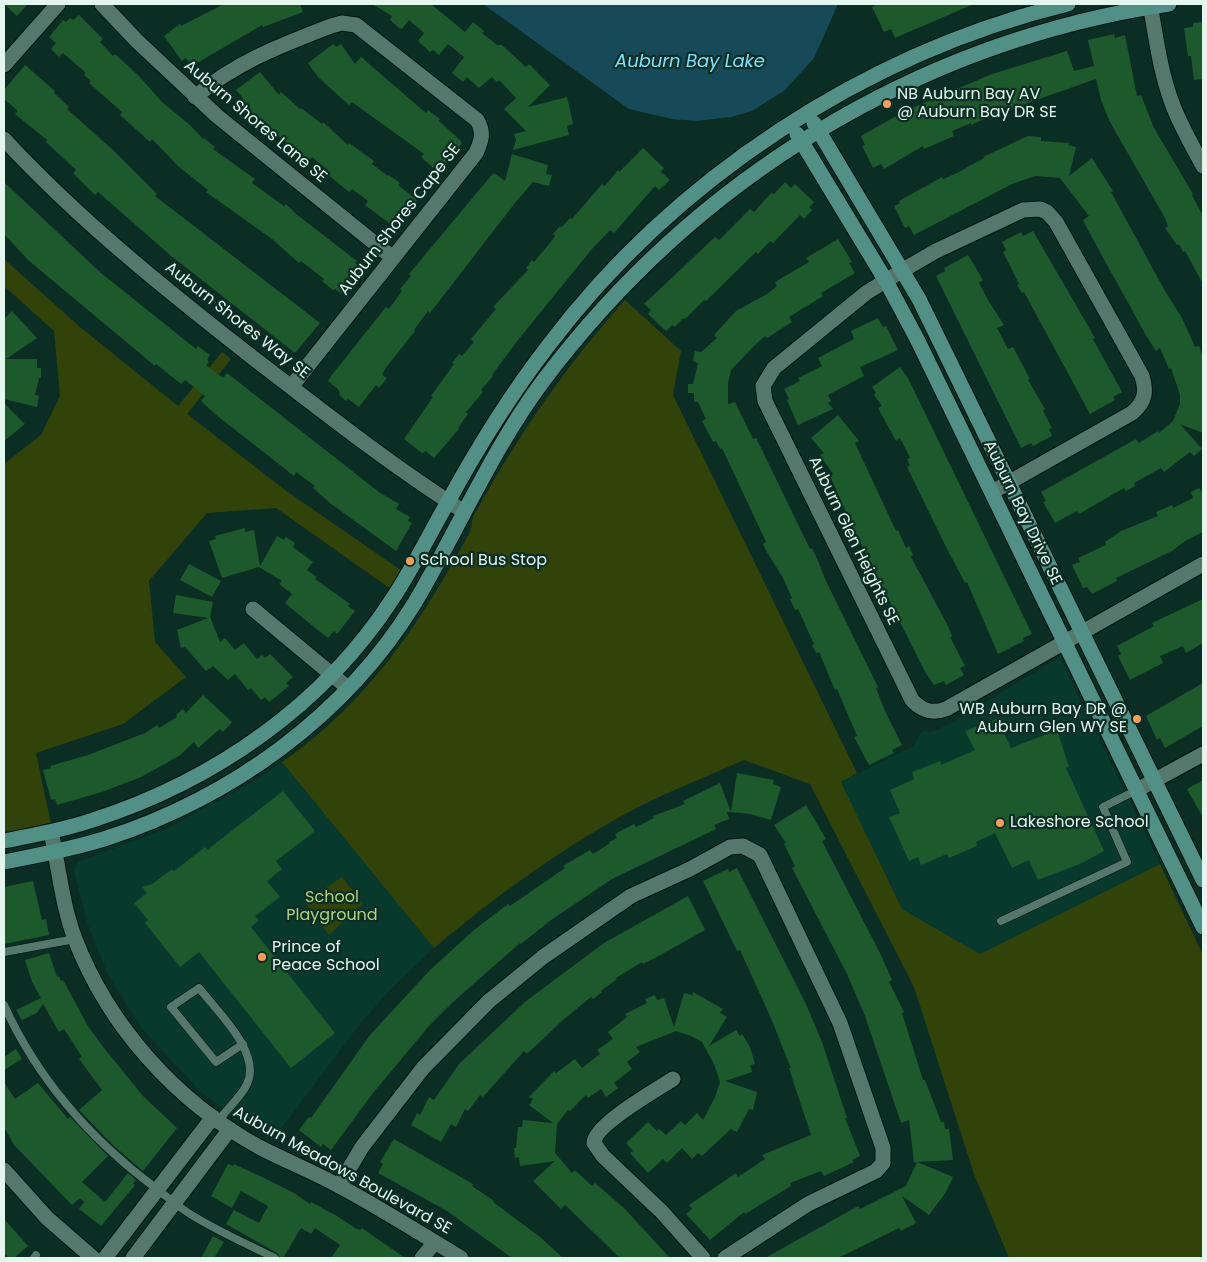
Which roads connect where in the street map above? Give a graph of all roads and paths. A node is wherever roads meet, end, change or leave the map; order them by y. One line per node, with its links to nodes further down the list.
1 (58, 4): 6 (street)
2 (102, 4): 7 (street, Auburn Shores Lane SE)
3 (1068, 4): 8 (street)
4 (1169, 4): 5 (street)
5 (1150, 5): 10 (street); 13 (street)
6 (4, 65)
7 (195, 97): 14 (street, Auburn Shores Lane SE); 14 (street, Auburn Shores Cape SE)
8 (807, 114): 9 (street); 10 (street, Auburn Bay Drive SE)
9 (790, 124): 12 (street, Auburn Bay Drive SE); 20 (street)
10 (819, 130): 12 (street); 15 (street, Auburn Bay Drive SE)
11 (4, 139): 17 (street, Auburn Shores Way SE)
12 (801, 141): 16 (street, Auburn Bay Drive SE); 21 (street)
13 (1203, 166)
14 (393, 258): 17 (street, Auburn Shores Cape SE)
15 (903, 270): 16 (street, Auburn Glen Heights SE); 18 (street, Auburn Bay Drive SE); 18 (street, Auburn Glen Heights SE)
16 (886, 281): 19 (street, Auburn Bay Drive SE); 25 (street, Auburn Glen Heights SE)
17 (291, 387): 20 (street, Auburn Shores Way SE)
18 (1009, 482): 19 (street); 24 (street, Auburn Bay Drive SE)
19 (992, 492): 25 (street, Auburn Bay Drive SE)
20 (448, 502): 21 (street, Auburn Shores Way SE); 26 (street)
21 (463, 511): 27 (street)
22 (1203, 564): 24 (street, Auburn Glen Heights SE)
23 (253, 609): 26 (street)
24 (1082, 632): 25 (street, Auburn Glen Heights SE); 29 (street, Auburn Bay Drive SE)
25 (1065, 642): 30 (street, Auburn Bay Drive SE)
26 (332, 674): 27 (street); 31 (street)
27 (348, 688): 33 (street)
28 (1203, 754): 29 (street)
29 (1155, 781): 30 (street); 35 (street, Auburn Bay Drive SE)
30 (1137, 790): 36 (lane); 37 (street, Auburn Bay Drive SE)
31 (51, 832): 32 (street); 33 (street, Auburn Meadows Boulevard SE)
32 (4, 841)
33 (56, 852): 34 (street); 38 (street, Auburn Meadows Boulevard SE)
34 (4, 862)
35 (1203, 880)
36 (1001, 920)
37 (1203, 927)
38 (75, 939): 39 (lane); 43 (street, Auburn Meadows Boulevard SE)
39 (4, 952)
40 (4, 1005): 46 (lane)
41 (243, 1044): 41 (lane); 43 (lane)
42 (673, 1079): 55 (street)
43 (220, 1122): 45 (street, Auburn Meadows Boulevard SE); 46 (street); 47 (street)
44 (4, 1170): 49 (street)
45 (339, 1186): 48 (street, Auburn Meadows Boulevard SE); 56 (street)
46 (157, 1189): 47 (lane); 50 (street)
47 (175, 1203): 51 (street); 52 (lane)
48 (435, 1242): 53 (street); 54 (street, Auburn Meadows Boulevard SE)
49 (93, 1258)
50 (105, 1258)
51 (133, 1258)
52 (274, 1258)
53 (422, 1258)
54 (461, 1258)
55 (703, 1258)
56 (725, 1258)

